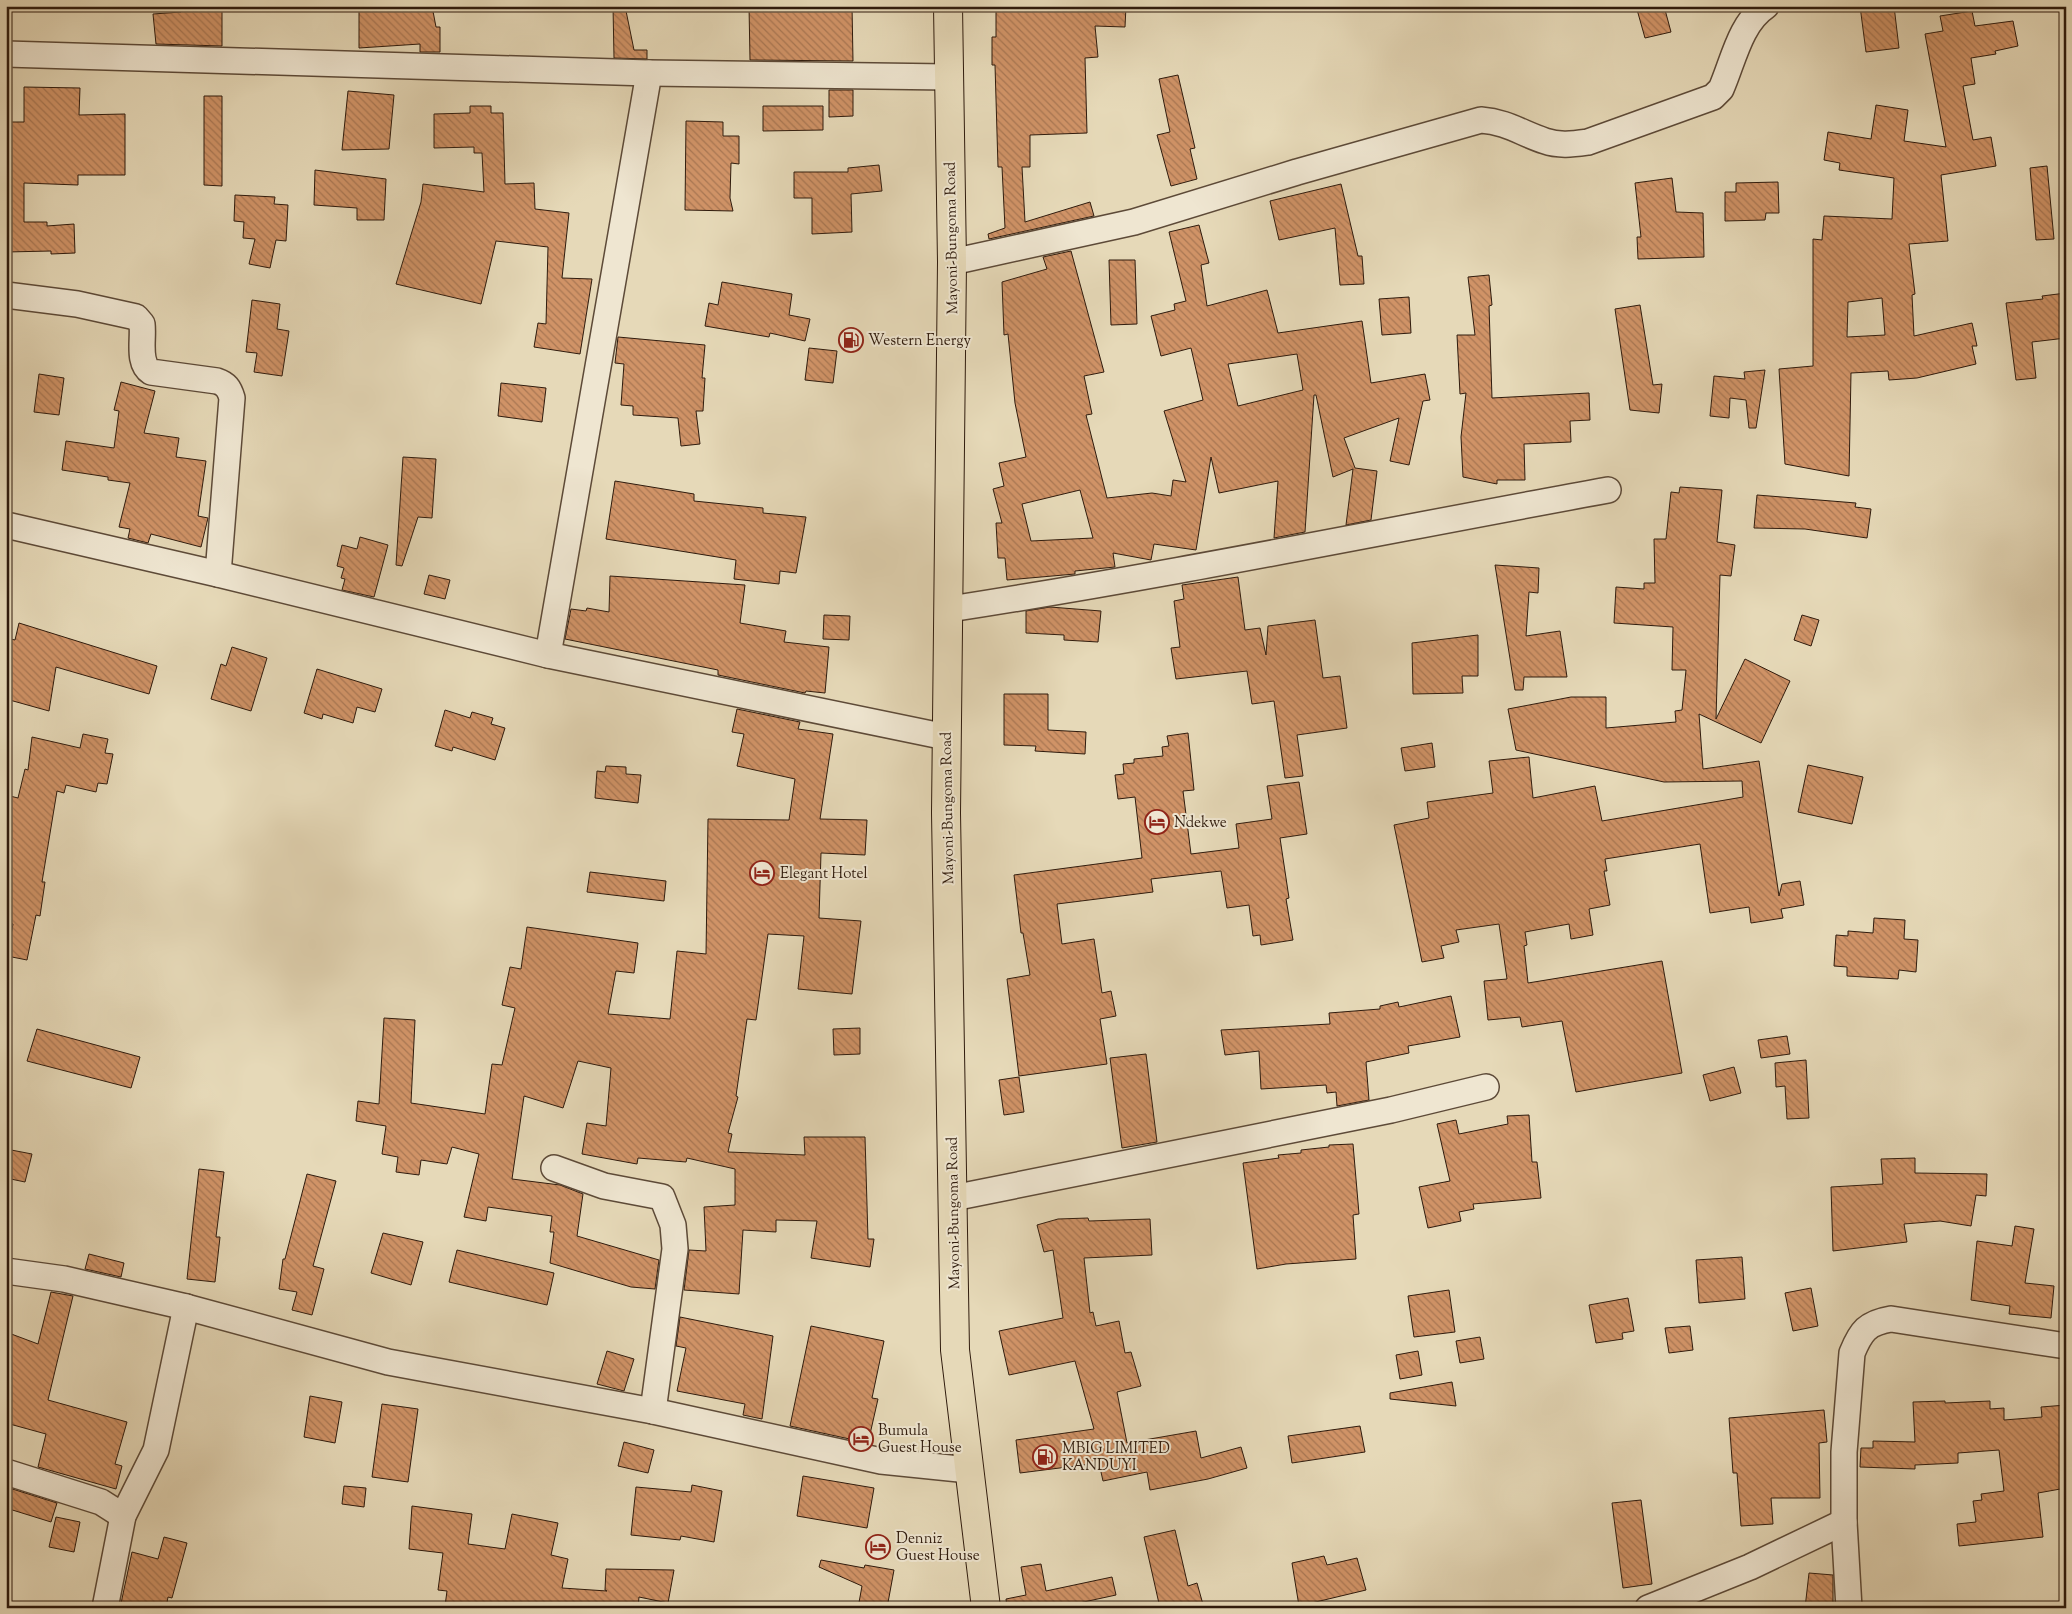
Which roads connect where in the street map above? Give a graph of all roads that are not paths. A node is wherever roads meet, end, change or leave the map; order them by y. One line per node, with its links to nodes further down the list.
1 (948, 6): 5 (main road, Mayoni-Bungoma Road)
2 (1766, 6): 6 (street)
3 (6, 54): 4 (street)
4 (650, 73): 5 (street); 12 (street)
5 (948, 78): 6 (main road, Mayoni-Bungoma Road)
6 (952, 262): 11 (main road, Mayoni-Bungoma Road)
7 (6, 295): 10 (street)
8 (1608, 490): 11 (street)
9 (6, 525): 10 (street)
10 (218, 574): 12 (street)
11 (950, 609): 13 (main road, Mayoni-Bungoma Road)
12 (548, 655): 13 (street)
13 (946, 738): 16 (main road, Mayoni-Bungoma Road)
14 (1486, 1087): 16 (street)
15 (554, 1168): 20 (street)
16 (953, 1198): 21 (main road, Mayoni-Bungoma Road)
17 (6, 1271): 18 (street)
18 (186, 1307): 20 (street); 23 (street)
19 (2066, 1346): 24 (street)
20 (653, 1411): 21 (street)
21 (969, 1470): 26 (main road, Mayoni-Bungoma Road)
22 (6, 1472): 23 (street)
23 (122, 1516): 25 (street)
24 (1844, 1522): 27 (street); 28 (street)
25 (105, 1608)
26 (986, 1608)
27 (1648, 1608)
28 (1849, 1608)

